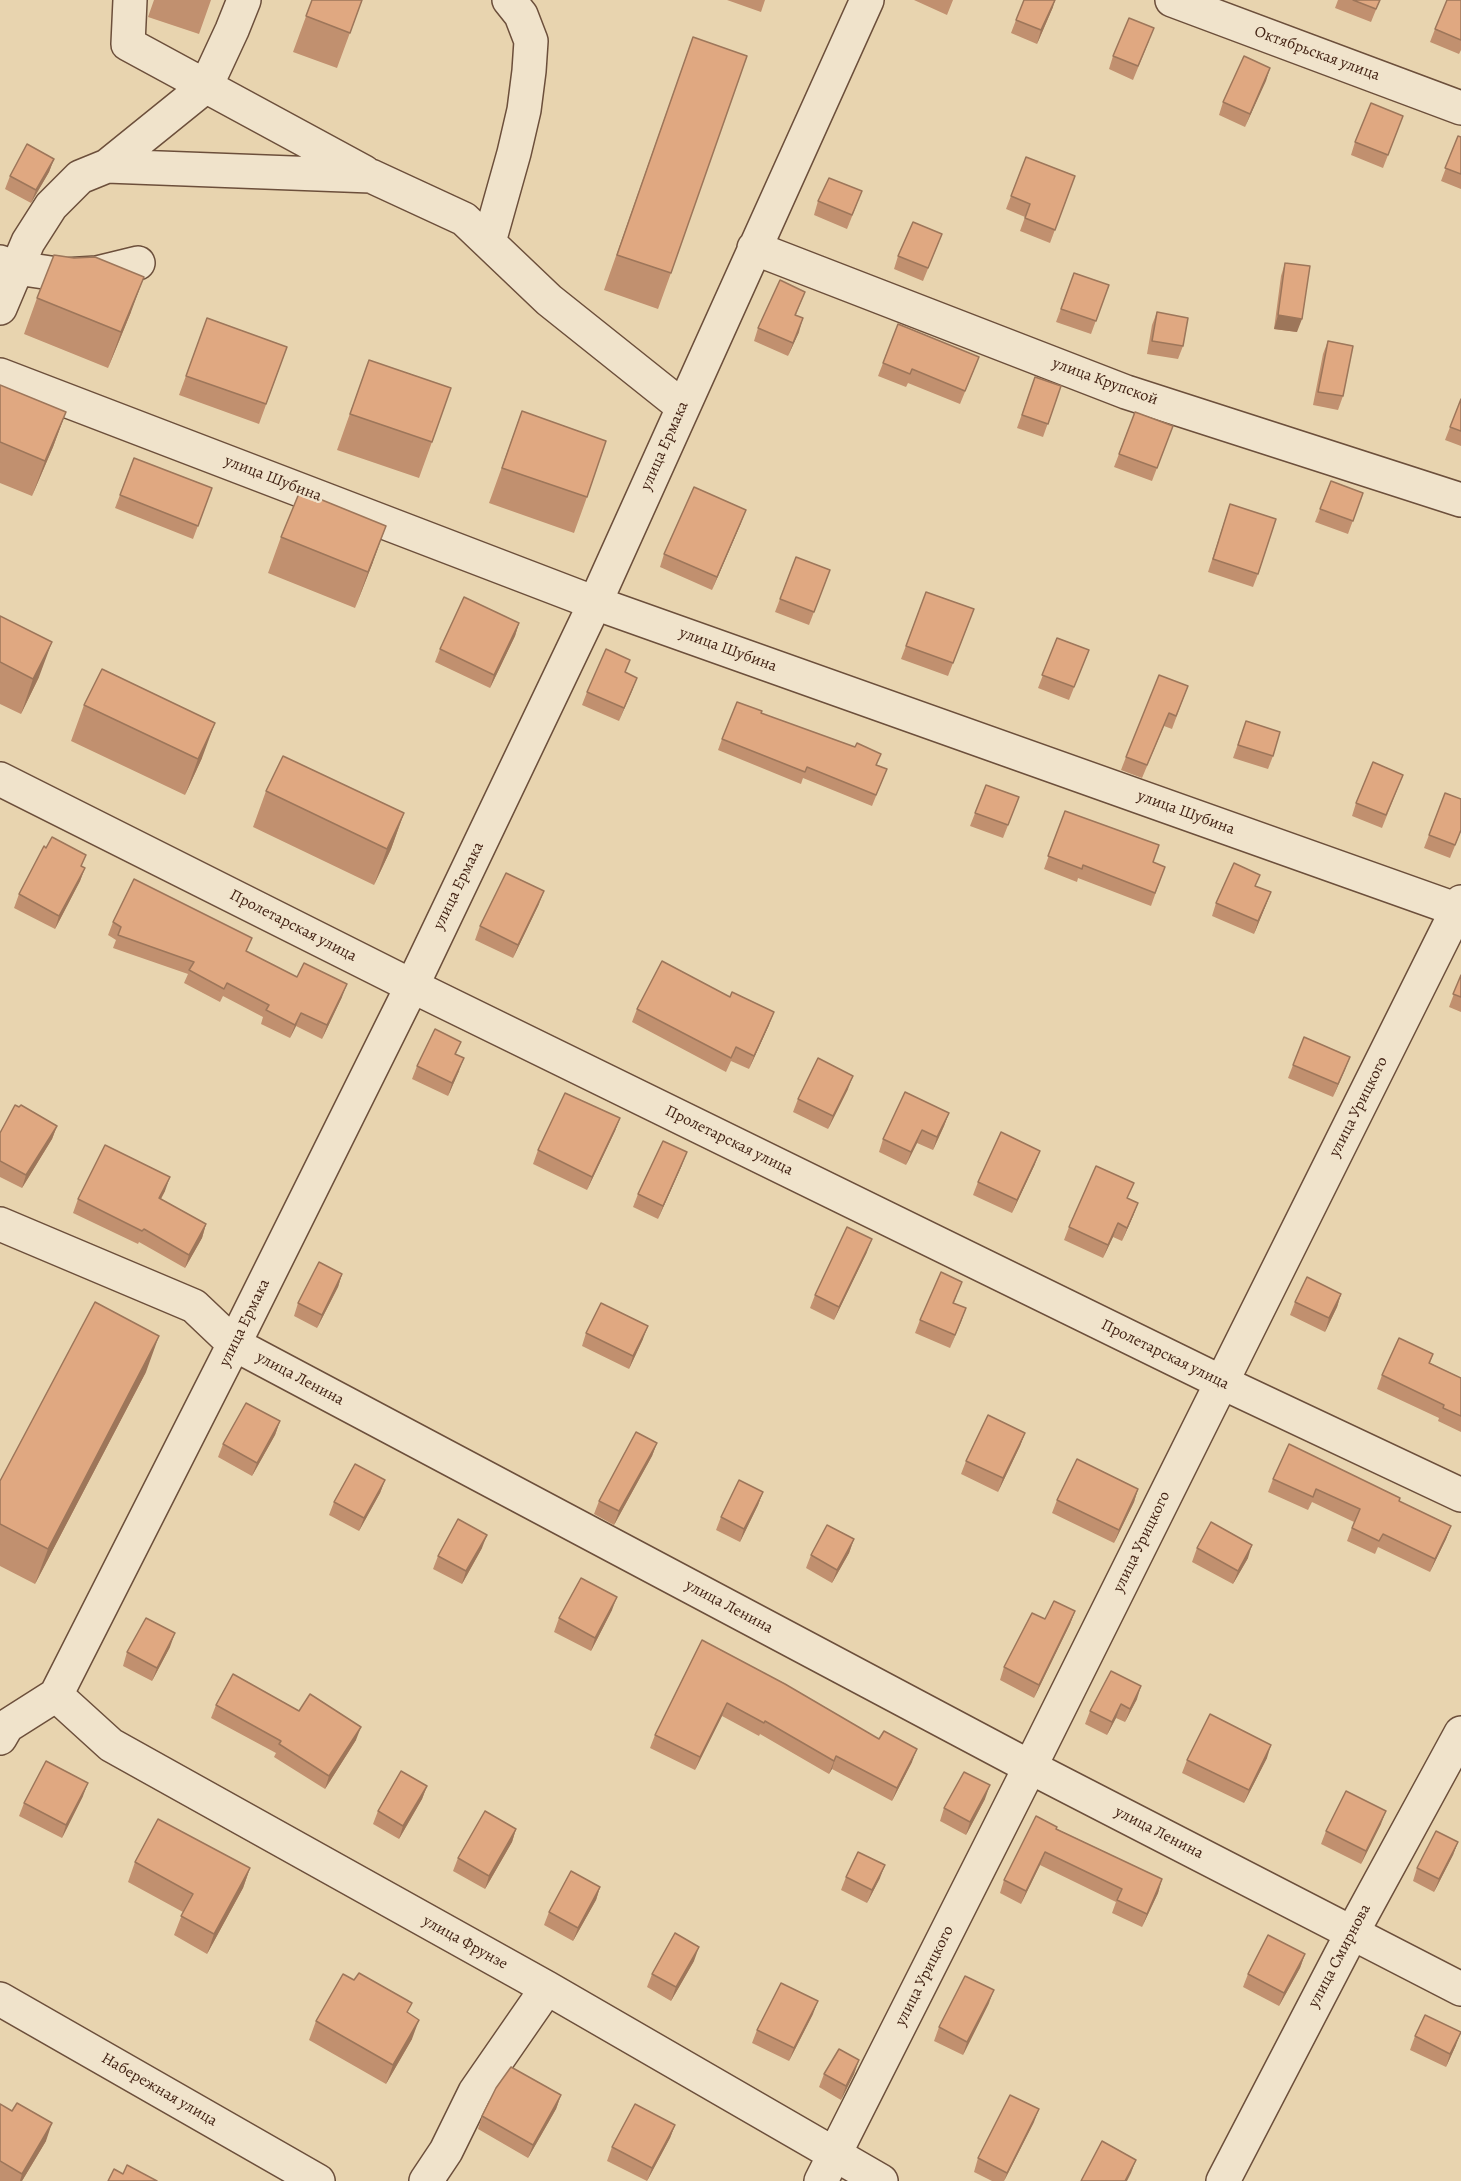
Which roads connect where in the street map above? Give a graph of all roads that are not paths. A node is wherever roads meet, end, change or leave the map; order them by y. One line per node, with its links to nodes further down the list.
1 (130, 0): 6 (street)
2 (244, 0): 6 (street)
3 (509, 0): 10 (street)
4 (867, 0): 11 (street, улица Ермака)
5 (1172, 0): 7 (street, Октябрьская улица)
6 (206, 86): 8 (street); 9 (street)
7 (1461, 108)
8 (107, 166): 9 (street); 13 (street)
9 (370, 176): 10 (street)
10 (489, 242): 16 (street)
11 (754, 248): 16 (street, улица Ермака); 17 (street, улица Крупской)
12 (138, 263): 13 (street)
13 (8, 265): 14 (street)
14 (0, 308)
15 (0, 375): 18 (street, улица Шубина)
16 (683, 406): 18 (street, улица Ермака)
17 (1461, 500)
18 (595, 603): 20 (street, улица Шубина); 21 (street, улица Ермака)
19 (0, 779): 21 (street, Пролетарская улица)
20 (1460, 907): 24 (street, улица Урицкого)
21 (412, 986): 23 (street, улица Ермака); 24 (street, Пролетарская улица)
22 (0, 1224): 23 (street, улица Ленина)
23 (234, 1344): 26 (street, улица Ермака); 29 (street, улица Ленина)
24 (1221, 1382): 25 (street, Пролетарская улица); 29 (street, улица Урицкого)
25 (1461, 1495)
26 (56, 1695): 27 (street); 31 (street, улица Фрунзе)
27 (2, 1729)
28 (1461, 1733): 30 (street, улица Смирнова)
29 (1030, 1767): 30 (street, улица Ленина); 34 (street, улица Урицкого)
30 (1352, 1933): 32 (street, улица Ленина); 38 (street, улица Смирнова)
31 (547, 1988): 34 (street, улица Фрунзе); 36 (street)
32 (1461, 1989)
33 (0, 1999): 35 (street, Набережная улица)
34 (828, 2167): 37 (street, улица Фрунзе)
35 (318, 2181)
36 (426, 2181)
37 (881, 2181)
38 (1223, 2181)

